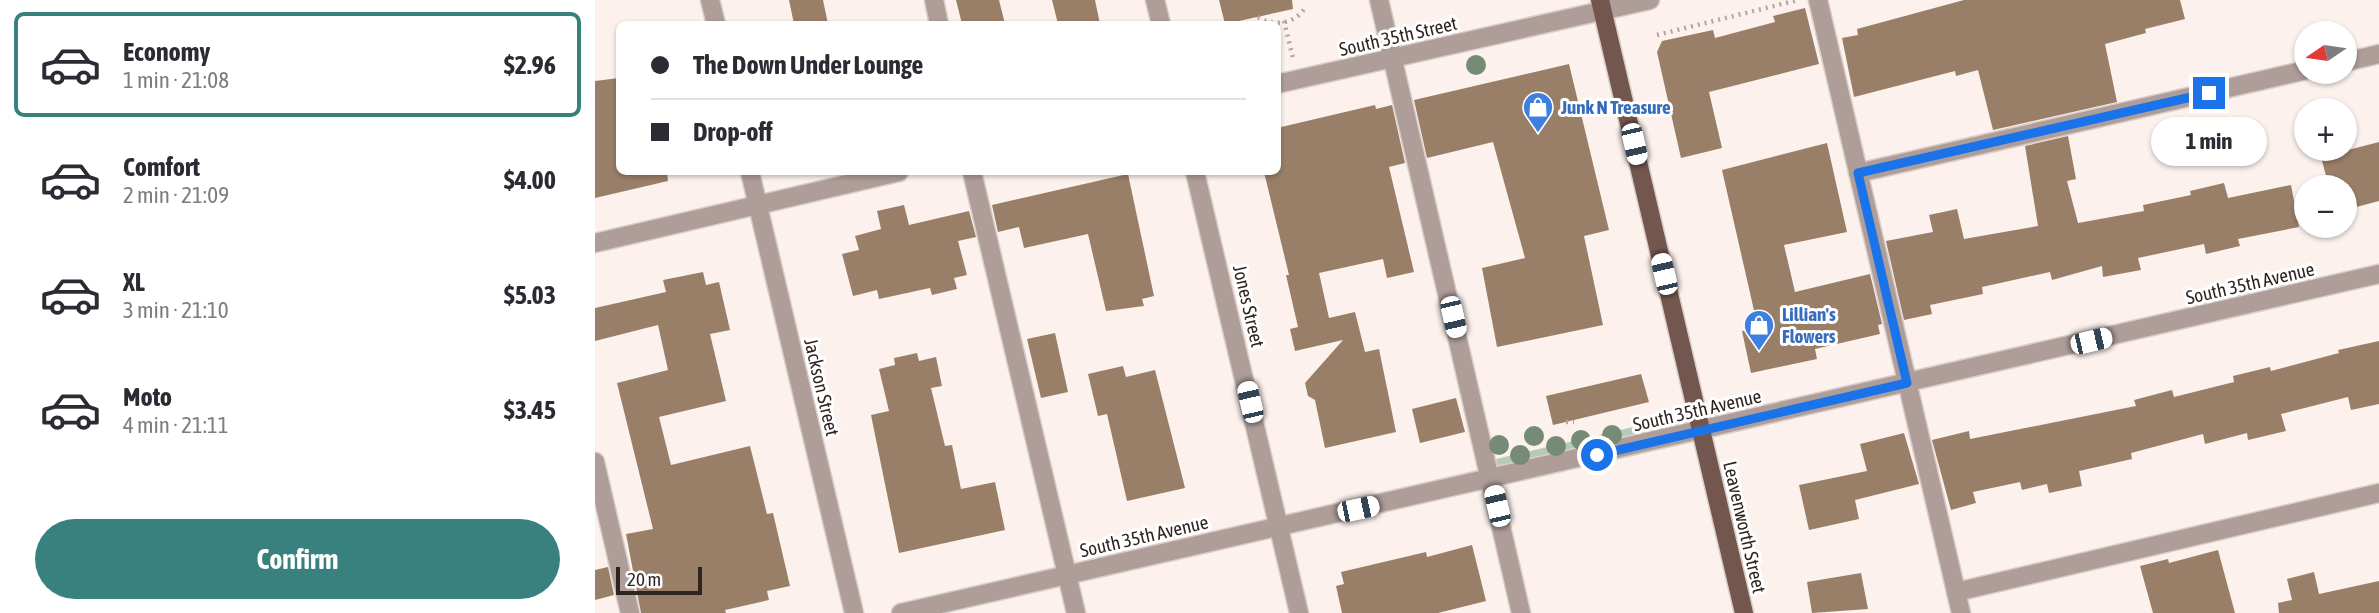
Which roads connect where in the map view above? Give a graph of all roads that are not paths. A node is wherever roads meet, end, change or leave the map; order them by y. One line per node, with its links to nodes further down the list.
1 (710, 0): 8 (street)
2 (934, 0): 9 (street)
3 (1155, 0): 10 (street)
4 (1379, 0): 12 (street)
5 (1650, 0): 7 (street, South 35th Street)
6 (1818, 0): 16 (street)
7 (1602, 5): 12 (street, South 35th Street); 25 (main road, Leavenworth Street)
8 (715, 21)
9 (938, 21)
10 (1160, 21)
11 (2379, 54): 13 (street)
12 (1393, 58): 15 (street, South 35th Street); 27 (street)
13 (2357, 59)
14 (2294, 73): 16 (street)
15 (1281, 83)
16 (1858, 173): 24 (street)
17 (751, 175): 21 (street, Jackson Street)
18 (887, 175): 21 (street)
19 (973, 175): 30 (street)
20 (1196, 175): 29 (street, Jones Street)
21 (758, 206): 22 (street); 33 (street, Jackson Street)
22 (595, 243)
23 (2379, 274): 24 (street, South 35th Avenue)
24 (1907, 383): 25 (street, South 35th Avenue); 31 (street)
25 (1701, 430): 27 (street, South 35th Avenue); 38 (main road, Leavenworth Street)
26 (595, 463): 32 (street)
27 (1491, 480): 29 (street, South 35th Avenue); 37 (street)
28 (2379, 493): 31 (street)
29 (1279, 527): 30 (street, South 35th Avenue); 36 (street, Jones Street)
30 (1067, 575): 34 (street, South 35th Avenue); 35 (street)
31 (1956, 592): 39 (street)
32 (630, 613)
33 (853, 613)
34 (901, 613)
35 (1076, 613)
36 (1299, 613)
37 (1521, 613)
38 (1744, 613)
39 (1961, 613)

